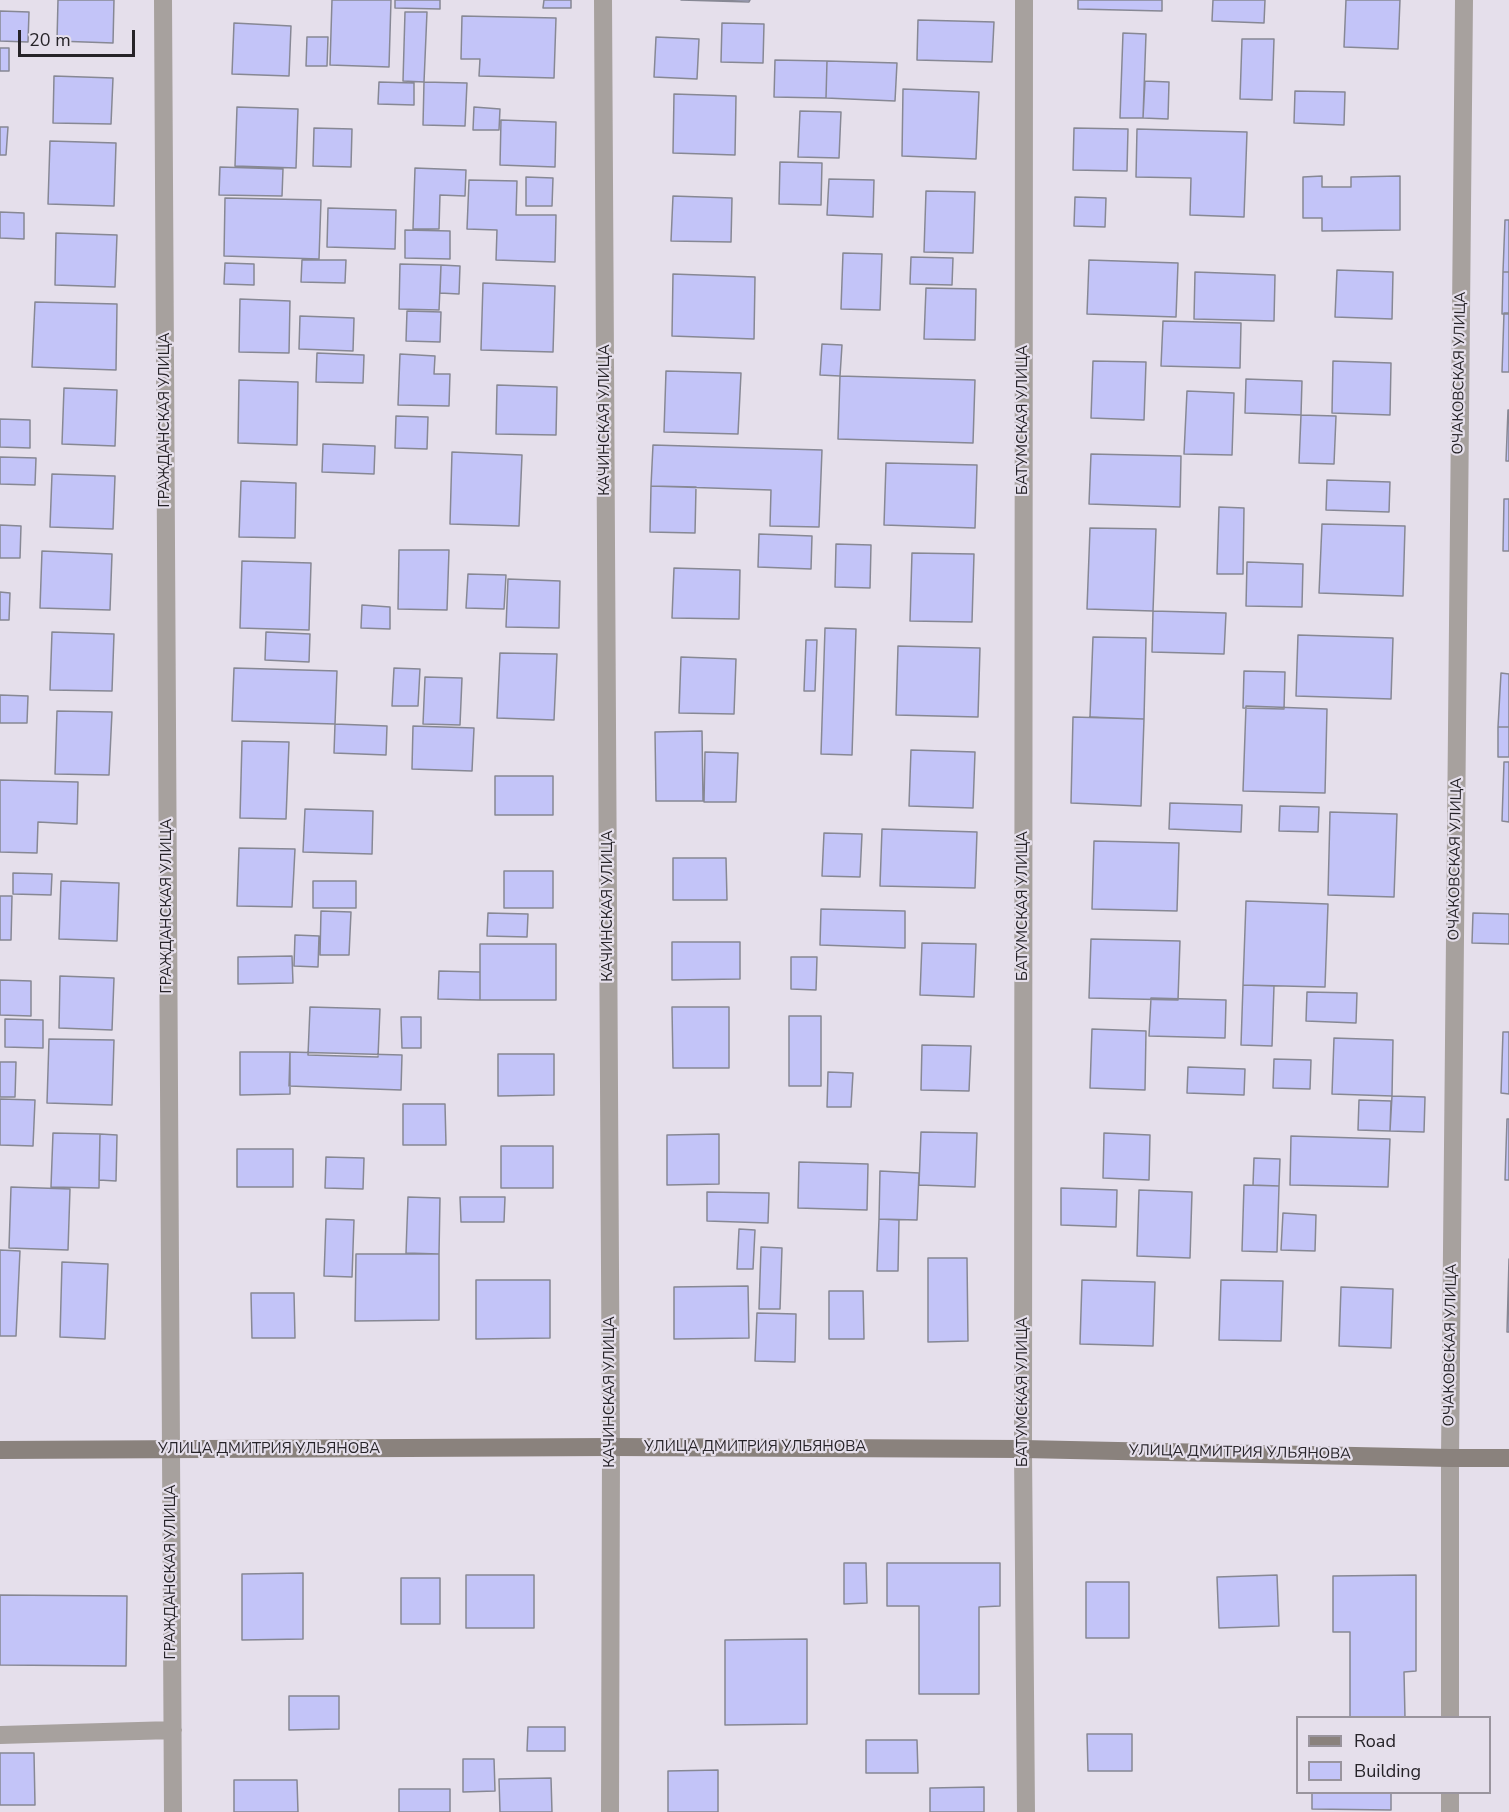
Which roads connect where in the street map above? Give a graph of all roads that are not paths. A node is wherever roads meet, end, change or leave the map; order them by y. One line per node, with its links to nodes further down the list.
1 (163, 0): 8 (street, ГРАЖДАНСКАЯ УЛИЦА)
2 (603, 0): 5 (street, КАЧИНСКАЯ УЛИЦА)
3 (1024, 0): 6 (street, БАТУМСКАЯ УЛИЦА)
4 (1464, 0): 9 (street, ОЧАКОВСКАЯ УЛИЦА)
5 (611, 1447): 6 (main road, УЛИЦА ДМИТРИЯ УЛЬЯНОВА); 8 (main road, УЛИЦА ДМИТРИЯ УЛЬЯНОВА); 16 (street, КАЧИНСКАЯ УЛИЦА)
6 (1023, 1449): 9 (main road, УЛИЦА ДМИТРИЯ УЛЬЯНОВА); 17 (street, БАТУМСКАЯ УЛИЦА)
7 (0, 1450): 8 (main road, УЛИЦА ДМИТРИЯ УЛЬЯНОВА)
8 (170, 1450): 12 (street, ГРАЖДАНСКАЯ УЛИЦА)
9 (1450, 1458): 10 (main road, УЛИЦА ДМИТРИЯ УЛЬЯНОВА); 11 (street, ОЧАКОВСКАЯ УЛИЦА)
10 (1509, 1458)
11 (1450, 1716)
12 (173, 1730): 13 (street); 15 (street, ГРАЖДАНСКАЯ УЛИЦА)
13 (0, 1735)
14 (1450, 1794): 18 (street)
15 (173, 1812)
16 (610, 1812)
17 (1026, 1812)
18 (1450, 1812)

